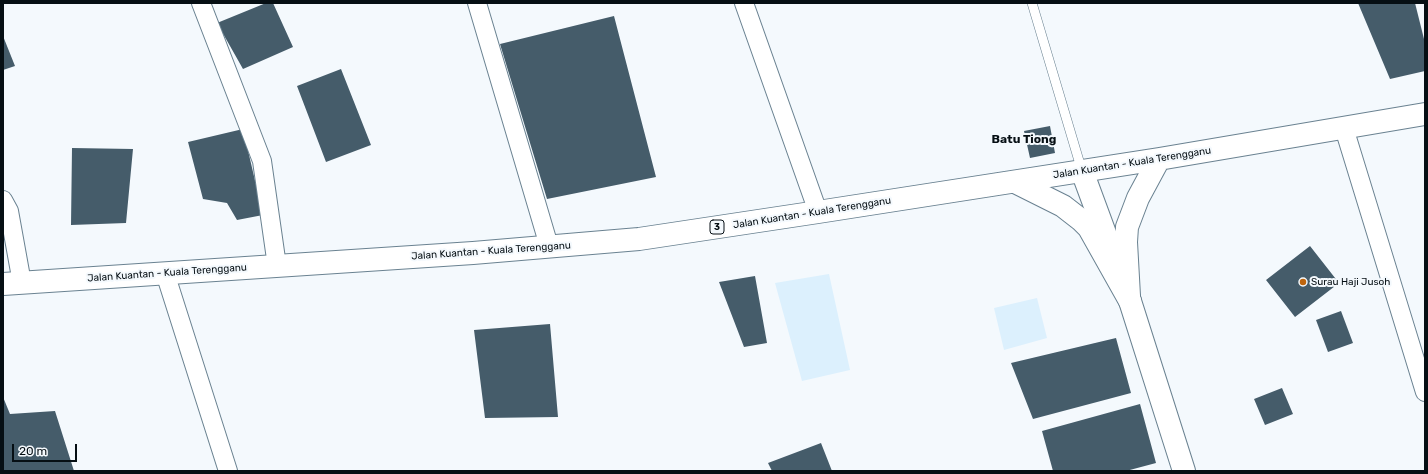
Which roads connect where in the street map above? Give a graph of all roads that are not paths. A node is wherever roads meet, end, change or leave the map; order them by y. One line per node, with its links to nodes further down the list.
1 (201, 3): 13 (street)
2 (477, 3): 12 (street)
3 (744, 3): 11 (street)
4 (1032, 3): 8 (lane)
5 (1425, 114): 6 (main road, Jalan Kuantan - Kuala Terengganu / 3)
6 (1344, 128): 7 (main road, Jalan Kuantan - Kuala Terengganu / 3); 17 (street)
7 (1159, 159): 8 (main road, Jalan Kuantan - Kuala Terengganu / 3); 16 (main road)
8 (1082, 171): 9 (main road, Jalan Kuantan - Kuala Terengganu / 3); 16 (main road)
9 (1015, 182): 11 (main road, Jalan Kuantan - Kuala Terengganu / 3); 16 (main road)
10 (3, 200): 15 (street)
11 (818, 212): 12 (main road, Jalan Kuantan - Kuala Terengganu / 3)
12 (549, 246): 13 (main road, Jalan Kuantan - Kuala Terengganu / 3)
13 (278, 266): 14 (main road, Jalan Kuantan - Kuala Terengganu / 3)
14 (165, 273): 15 (main road, Jalan Kuantan - Kuala Terengganu / 3); 18 (street)
15 (13, 284)
16 (1130, 301): 19 (main road)
17 (1425, 392)
18 (228, 471)
19 (1184, 471)

